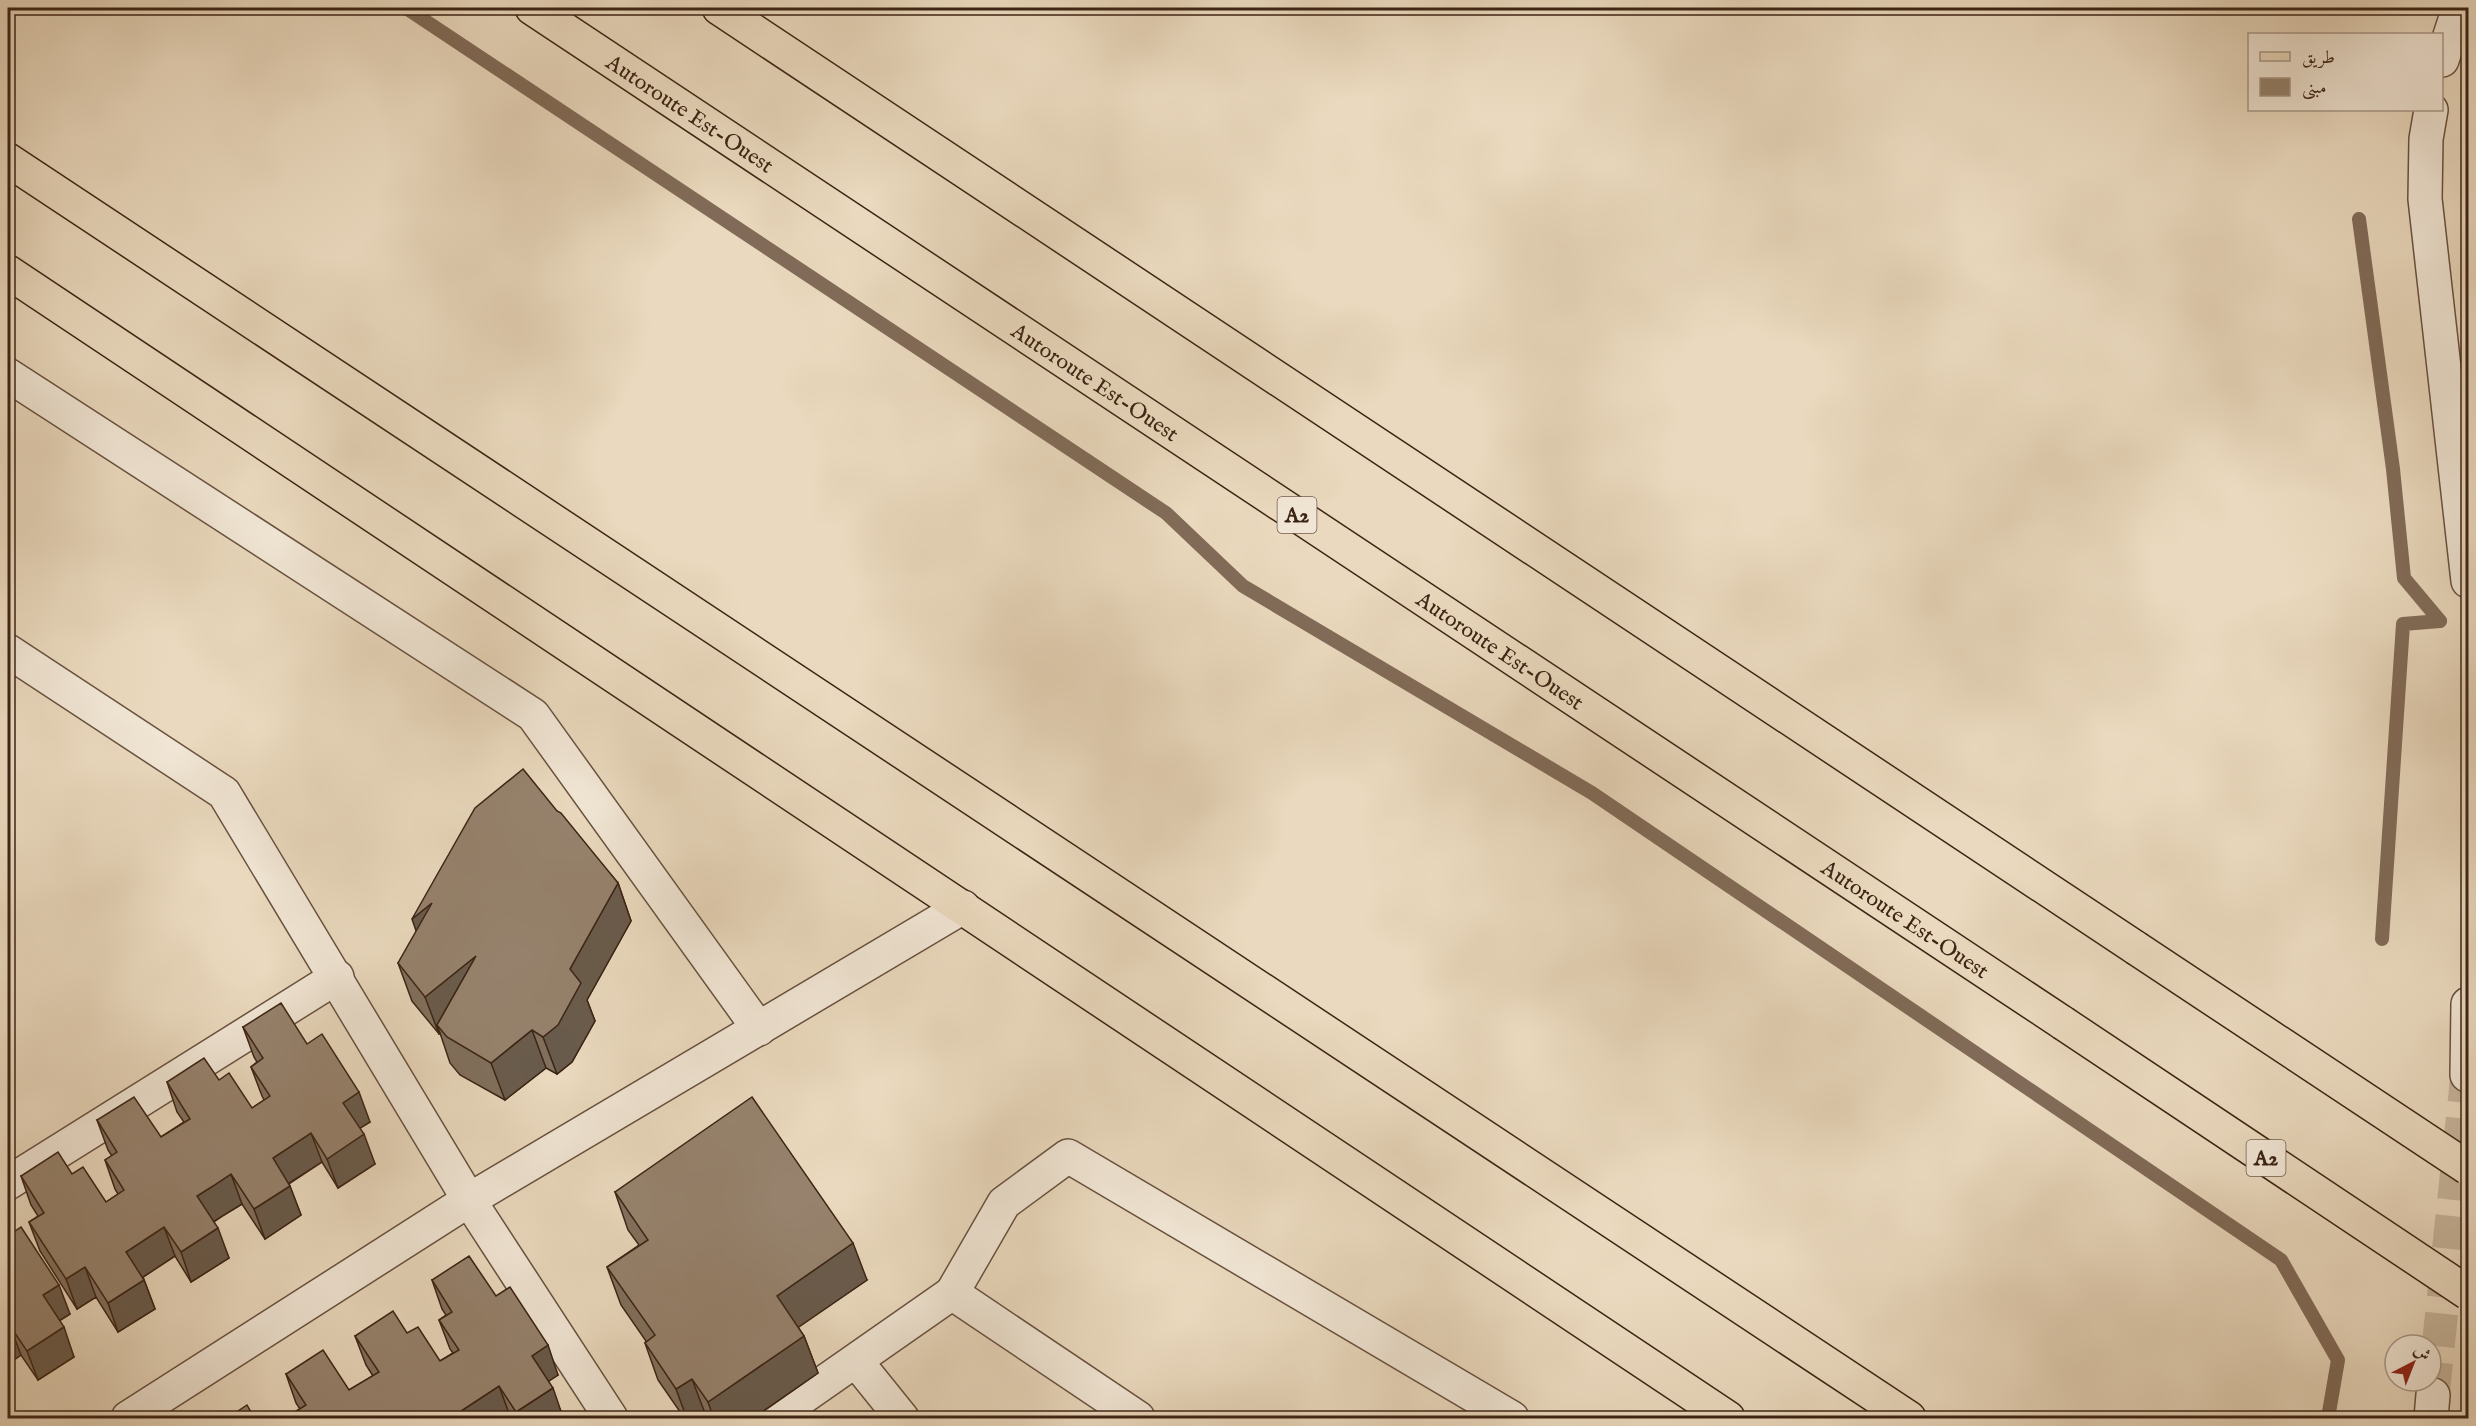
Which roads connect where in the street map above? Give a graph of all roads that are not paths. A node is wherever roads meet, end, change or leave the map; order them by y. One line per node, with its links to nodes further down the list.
1 (532, 8): 20 (main road, Autoroute Est-Ouest / A2, bridge)
2 (719, 8): 16 (main road, bridge)
3 (2459, 8): 4 (street)
4 (2443, 57)
5 (2431, 111): 9 (street)
6 (8, 160): 29 (main road)
7 (8, 272): 11 (main road)
8 (8, 375): 14 (street)
9 (2469, 581)
10 (8, 651): 12 (street)
11 (963, 907): 14 (street); 28 (main road)
12 (337, 977): 17 (street); 18 (street)
13 (2469, 1004): 15 (street)
14 (759, 1029): 18 (street)
15 (2467, 1076)
16 (2469, 1168)
17 (8, 1183)
18 (469, 1200): 22 (street); 23 (street)
19 (952, 1293): 21 (street); 26 (street); 27 (street)
20 (2469, 1293)
21 (856, 1361): 24 (street); 25 (street)
22 (128, 1419)
23 (611, 1419)
24 (773, 1419)
25 (902, 1419)
26 (1138, 1419)
27 (1512, 1419)
28 (1728, 1419)
29 (1909, 1419)

